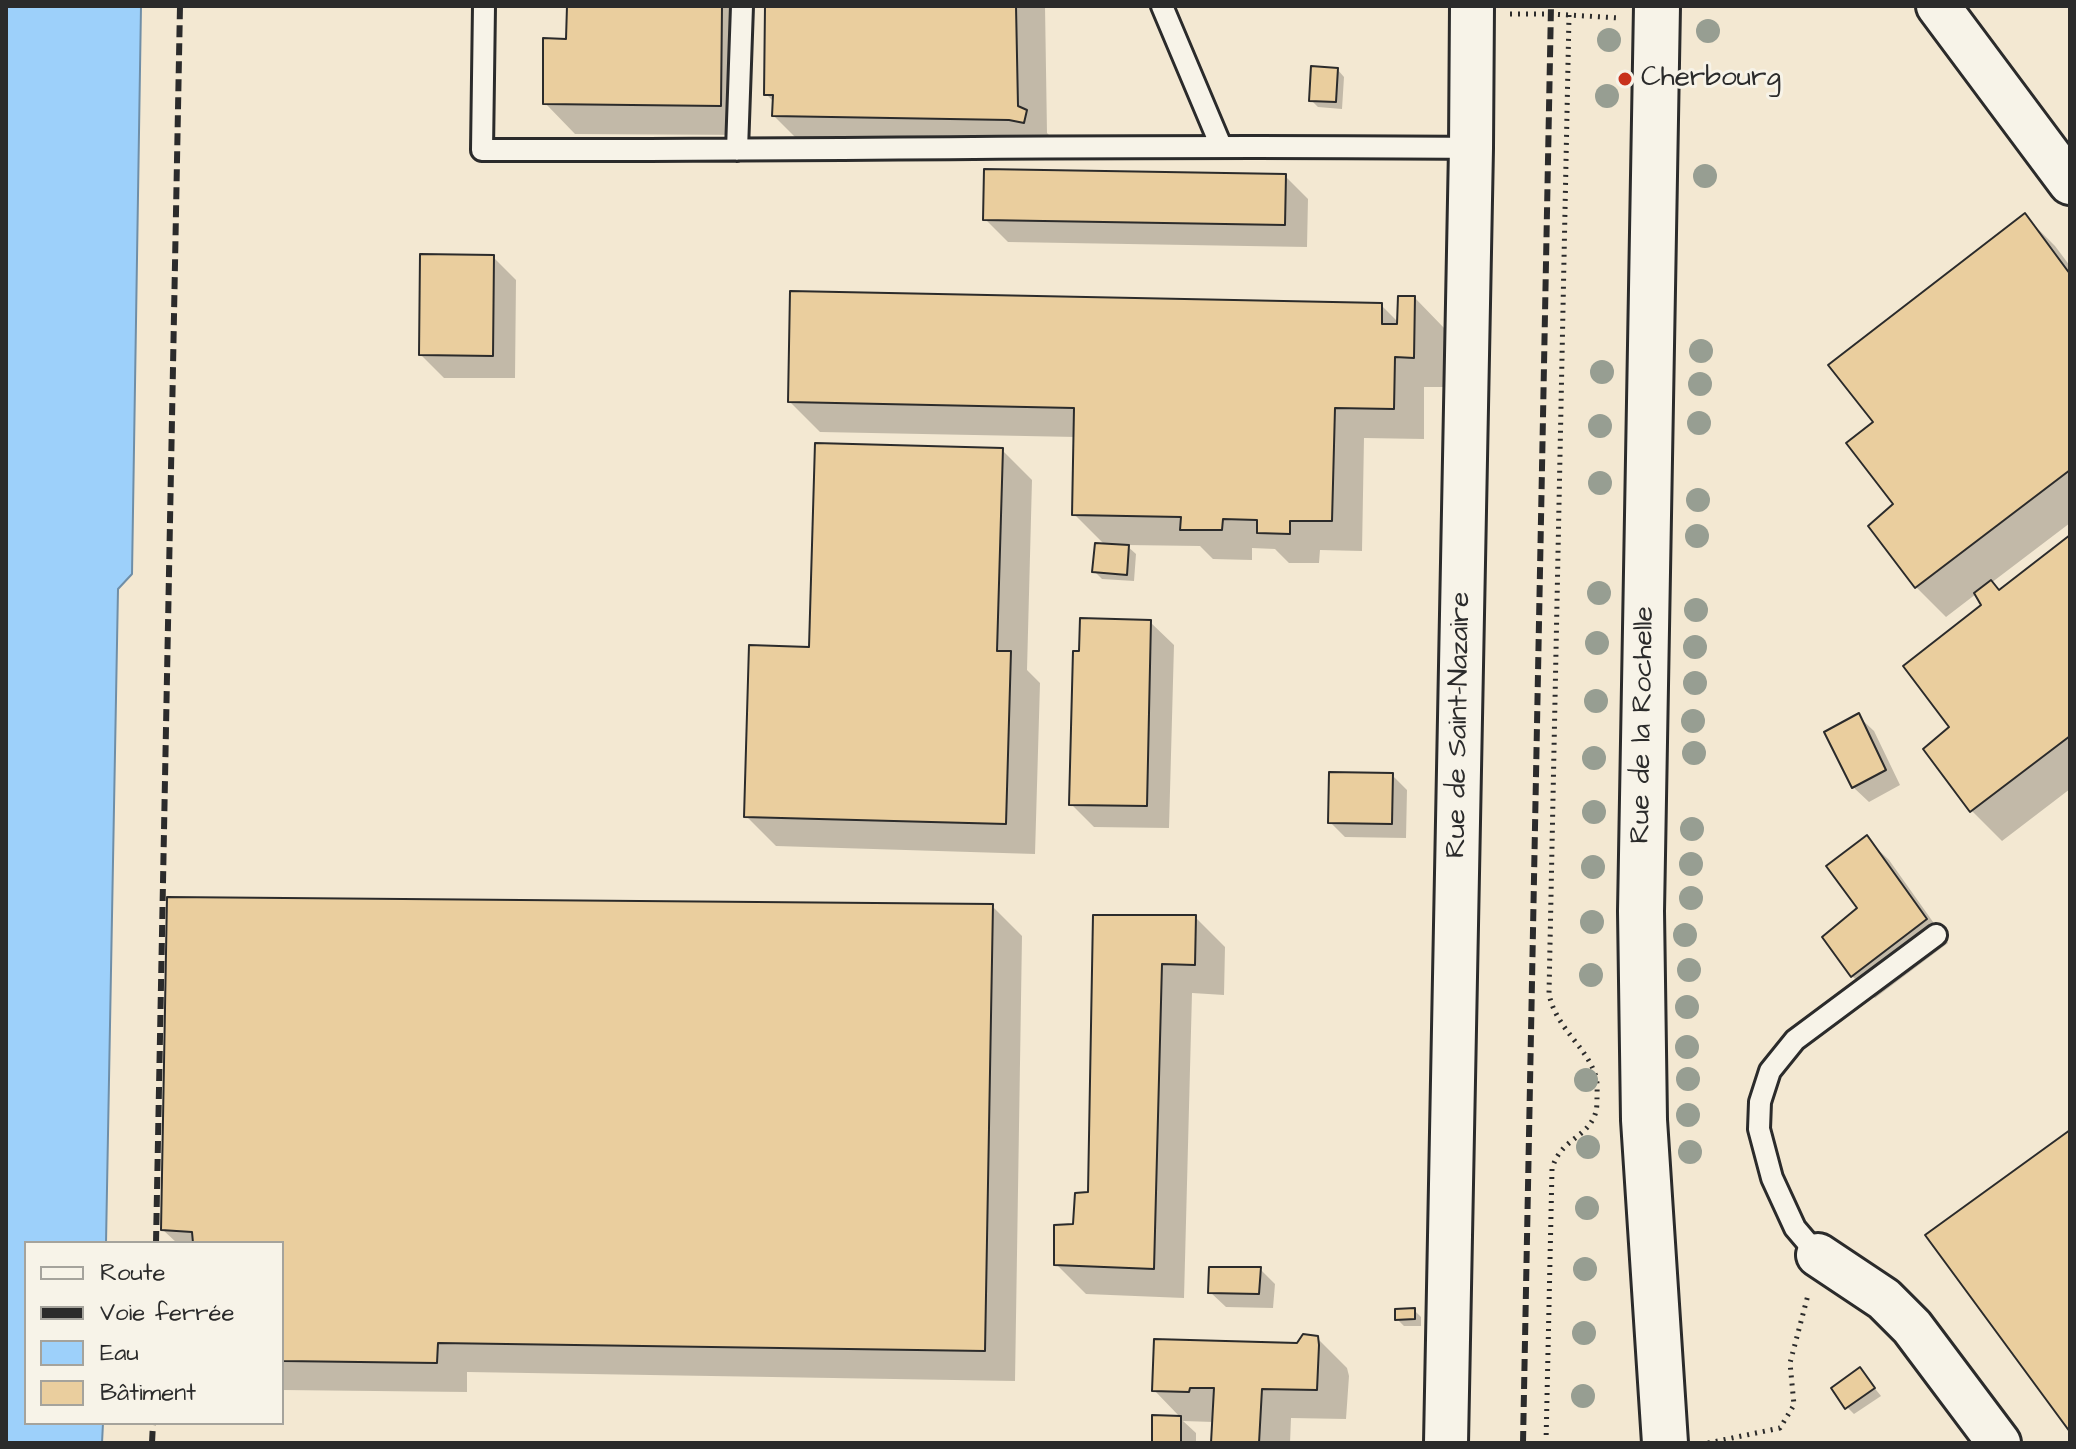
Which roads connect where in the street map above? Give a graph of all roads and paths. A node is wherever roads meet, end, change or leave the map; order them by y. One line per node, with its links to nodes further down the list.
1 (484, 6): 10 (lane)
2 (742, 6): 10 (lane)
3 (1162, 6): 8 (lane)
4 (1938, 6): 11 (street)
5 (1472, 10): 7 (path); 9 (street, Rue de Saint-Nazaire)
6 (1657, 13): 7 (path); 16 (main road, Rue de la Rochelle)
7 (1569, 15): 15 (path)
8 (1221, 146): 9 (lane); 10 (lane)
9 (1471, 148): 14 (street, Rue de Saint-Nazaire)
10 (737, 150)
11 (2070, 183)
12 (1936, 935): 13 (lane)
13 (1818, 1255): 17 (path); 18 (street)
14 (1446, 1443)
15 (1546, 1443)
16 (1665, 1443)
17 (1708, 1443)
18 (1999, 1443)

